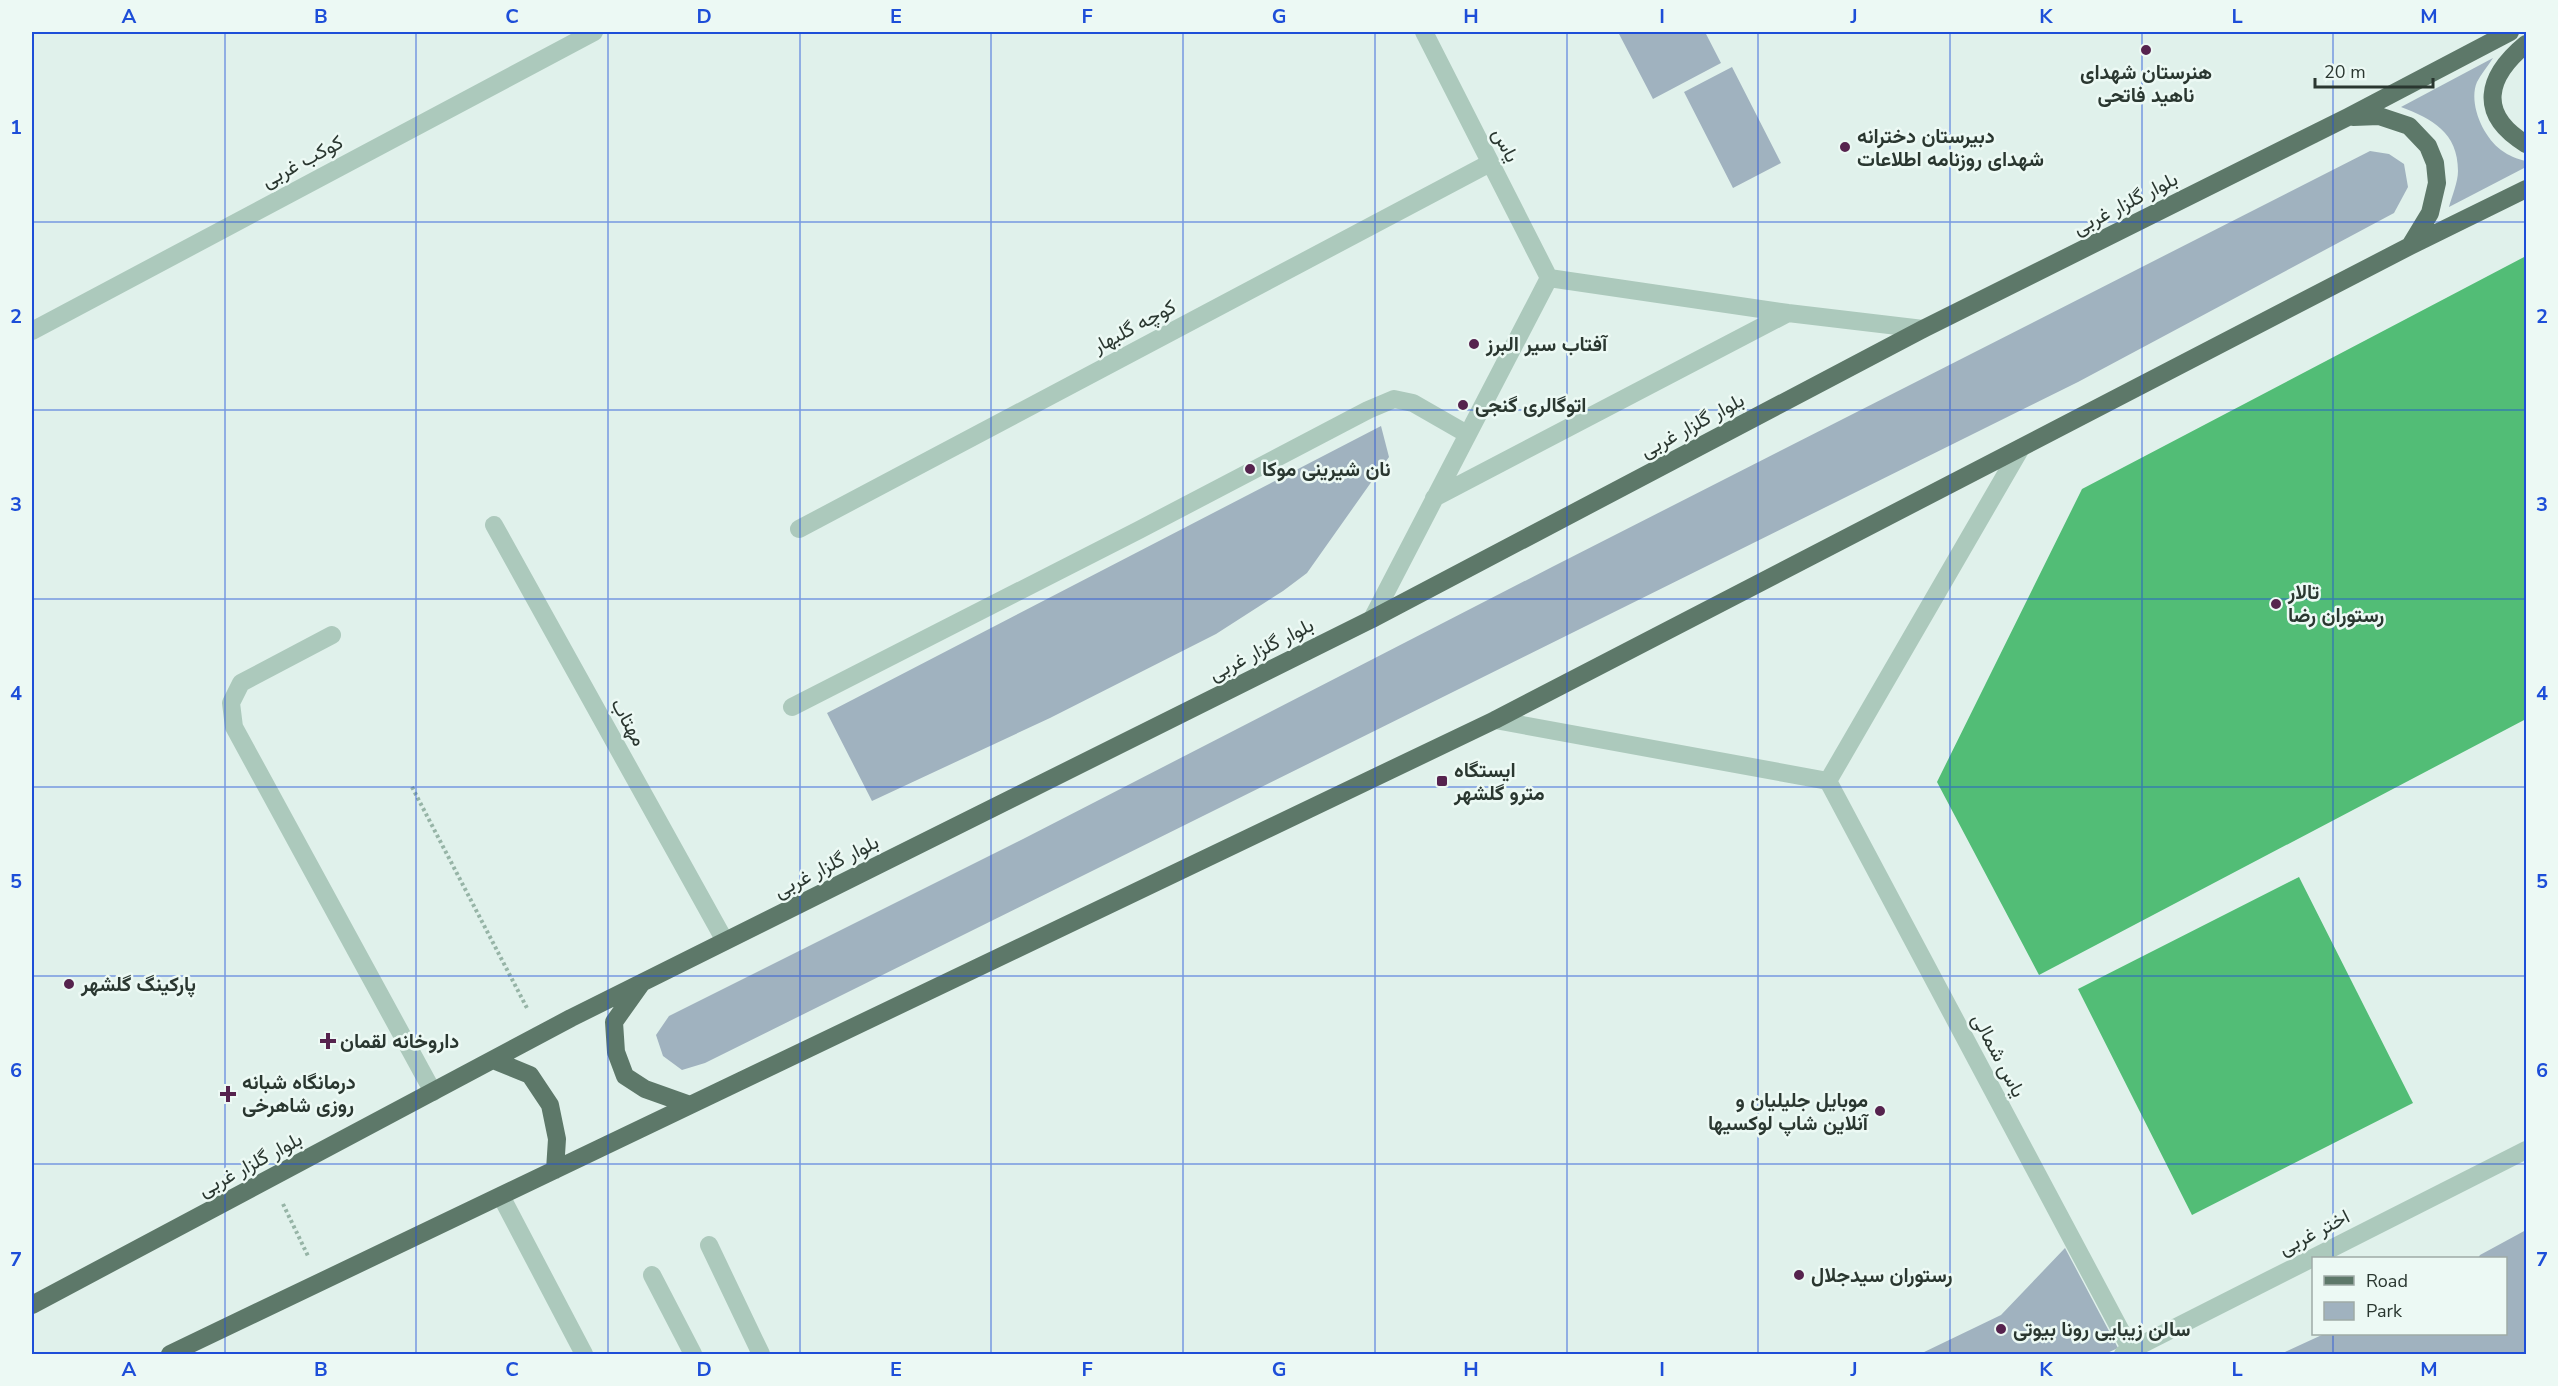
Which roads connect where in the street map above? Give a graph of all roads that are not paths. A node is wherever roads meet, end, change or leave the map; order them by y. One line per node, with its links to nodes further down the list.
1 (594, 32): 13 (street, کوکب غربی)
2 (1424, 32): 7 (street, یاس)
3 (2510, 32): 5 (main road, بلوار گلزار غربی)
4 (2526, 44): 6 (main road)
5 (2348, 117): 9 (main road); 12 (main road, بلوار گلزار غربی)
6 (2526, 144)
7 (1490, 164): 10 (street, یاس); 18 (street, کوچه گلبهار)
8 (2526, 189): 9 (main road)
9 (2410, 246): 15 (main road)
10 (1549, 278): 11 (street); 14 (street)
11 (1788, 314): 12 (street); 16 (street)
12 (1923, 329): 19 (main road, بلوار گلزار غربی)
13 (32, 331)
14 (1467, 434): 16 (street); 21 (street)
15 (2021, 448): 22 (main road); 23 (street)
16 (1434, 498): 19 (street)
17 (494, 525): 24 (street, مهتاب)
18 (799, 529)
19 (1372, 619): 24 (main road, بلوار گلزار غربی)
20 (332, 635): 27 (street)
21 (792, 707)
22 (1495, 720): 23 (street); 28 (main road)
23 (1828, 781): 37 (street, یاس شمالی)
24 (725, 941): 25 (main road, بلوار گلزار غربی)
25 (642, 983): 26 (main road, بلوار گلزار غربی); 28 (main road)
26 (493, 1060): 27 (main road, بلوار گلزار غربی); 30 (main road)
27 (433, 1092): 36 (main road, بلوار گلزار غربی)
28 (690, 1105): 30 (main road)
29 (2526, 1150): 33 (street, اختر غربی)
30 (555, 1170): 31 (main road)
31 (501, 1196): 38 (main road); 39 (street)
32 (709, 1245): 41 (street)
33 (2315, 1257)
34 (2312, 1258): 37 (street, اختر غربی)
35 (652, 1275): 40 (street)
36 (32, 1305)
37 (2127, 1352)
38 (170, 1354)
39 (584, 1354)
40 (693, 1354)
41 (761, 1354)

